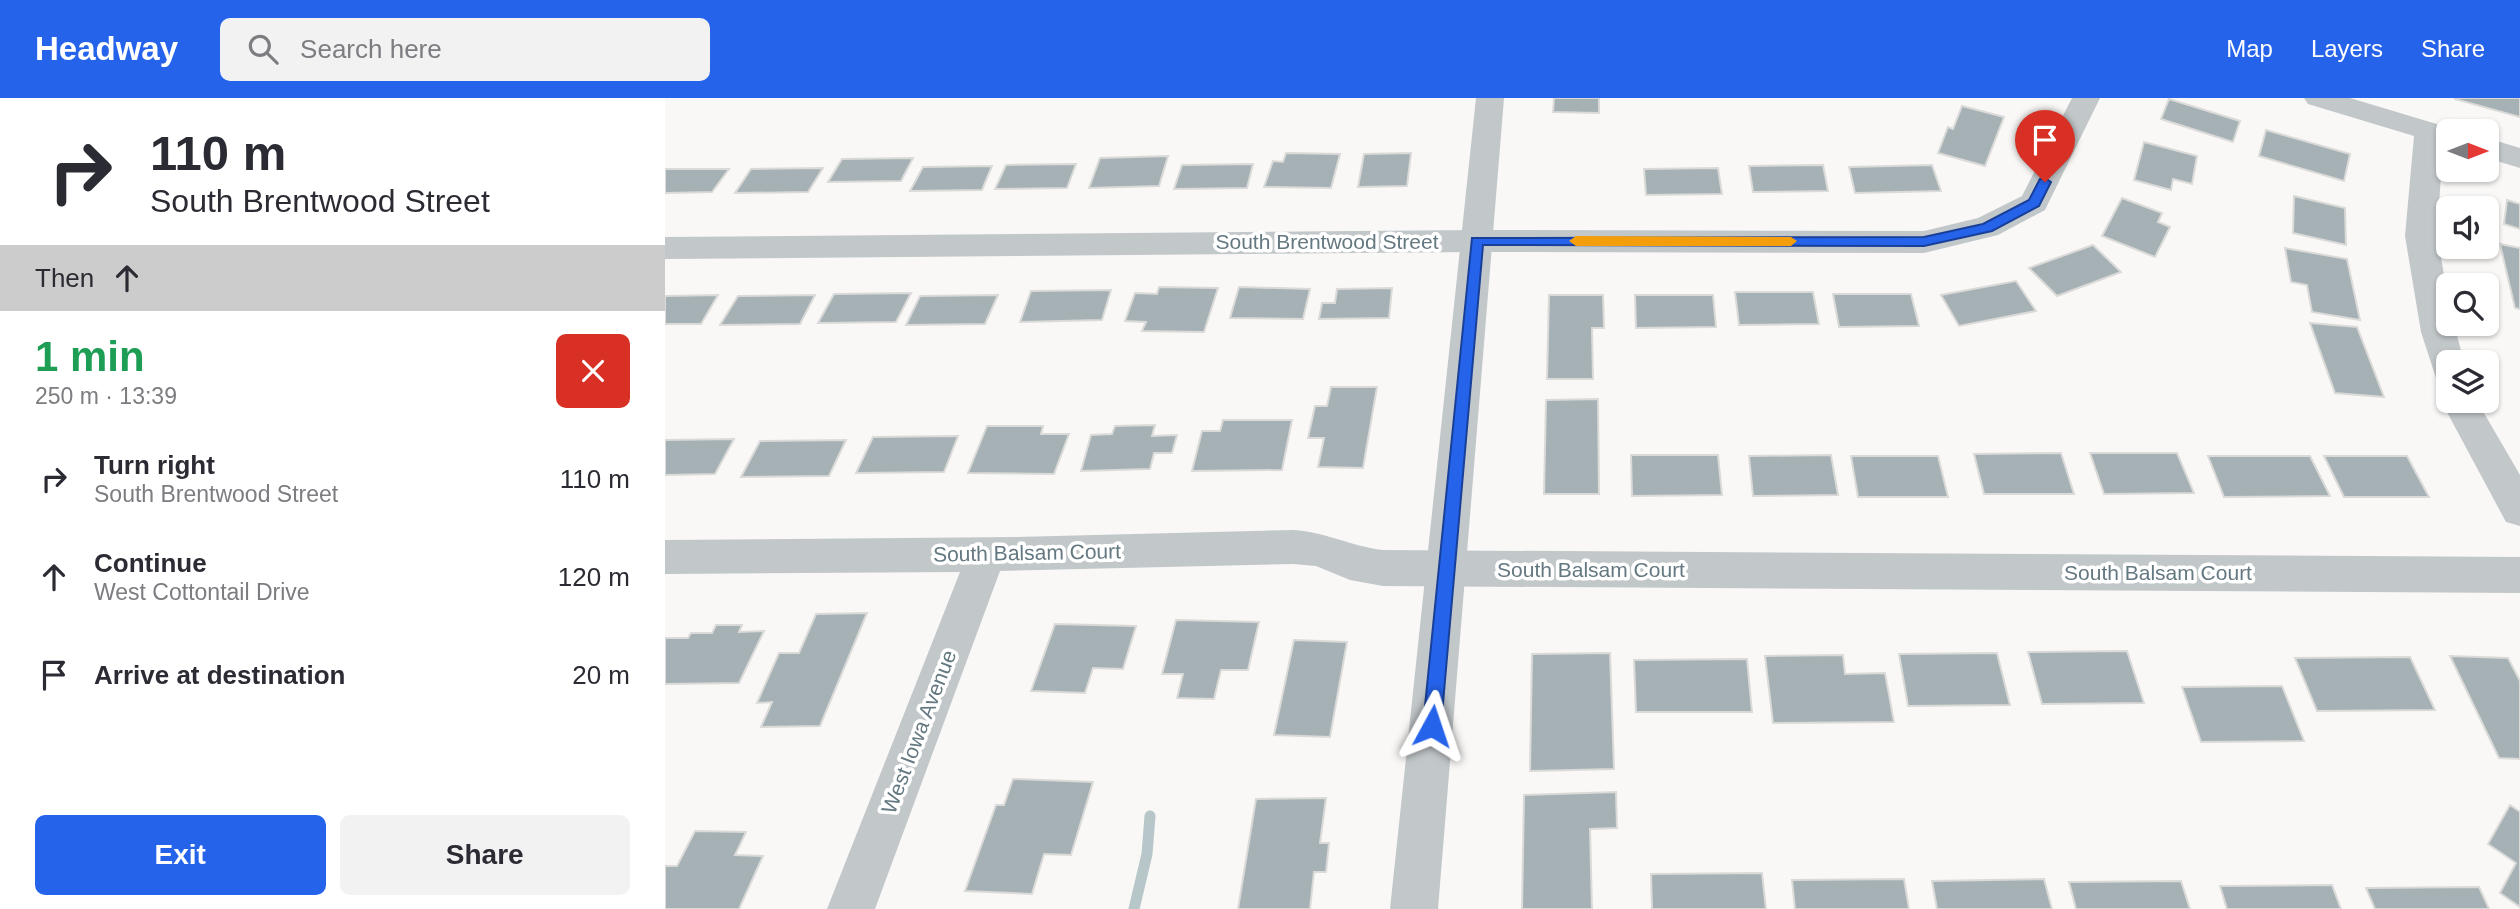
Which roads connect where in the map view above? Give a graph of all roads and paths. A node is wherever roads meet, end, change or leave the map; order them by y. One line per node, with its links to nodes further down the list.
1 (1490, 98): 8 (street)
2 (2086, 98): 8 (street, South Brentwood Street)
3 (2318, 98): 4 (street)
4 (2436, 132)
5 (2436, 150): 10 (street)
6 (2499, 152): 7 (street)
7 (2520, 158)
8 (1476, 241): 9 (street, South Brentwood Street); 15 (street)
9 (665, 248)
10 (2443, 350)
11 (2466, 413): 12 (street)
12 (2520, 510)
13 (987, 554): 14 (street, South Balsam Court); 15 (street, South Balsam Court); 17 (street, West Iowa Avenue)
14 (665, 557)
15 (1448, 569): 16 (street, South Balsam Court); 18 (street)
16 (2520, 575)
17 (851, 909)
18 (1414, 909)

